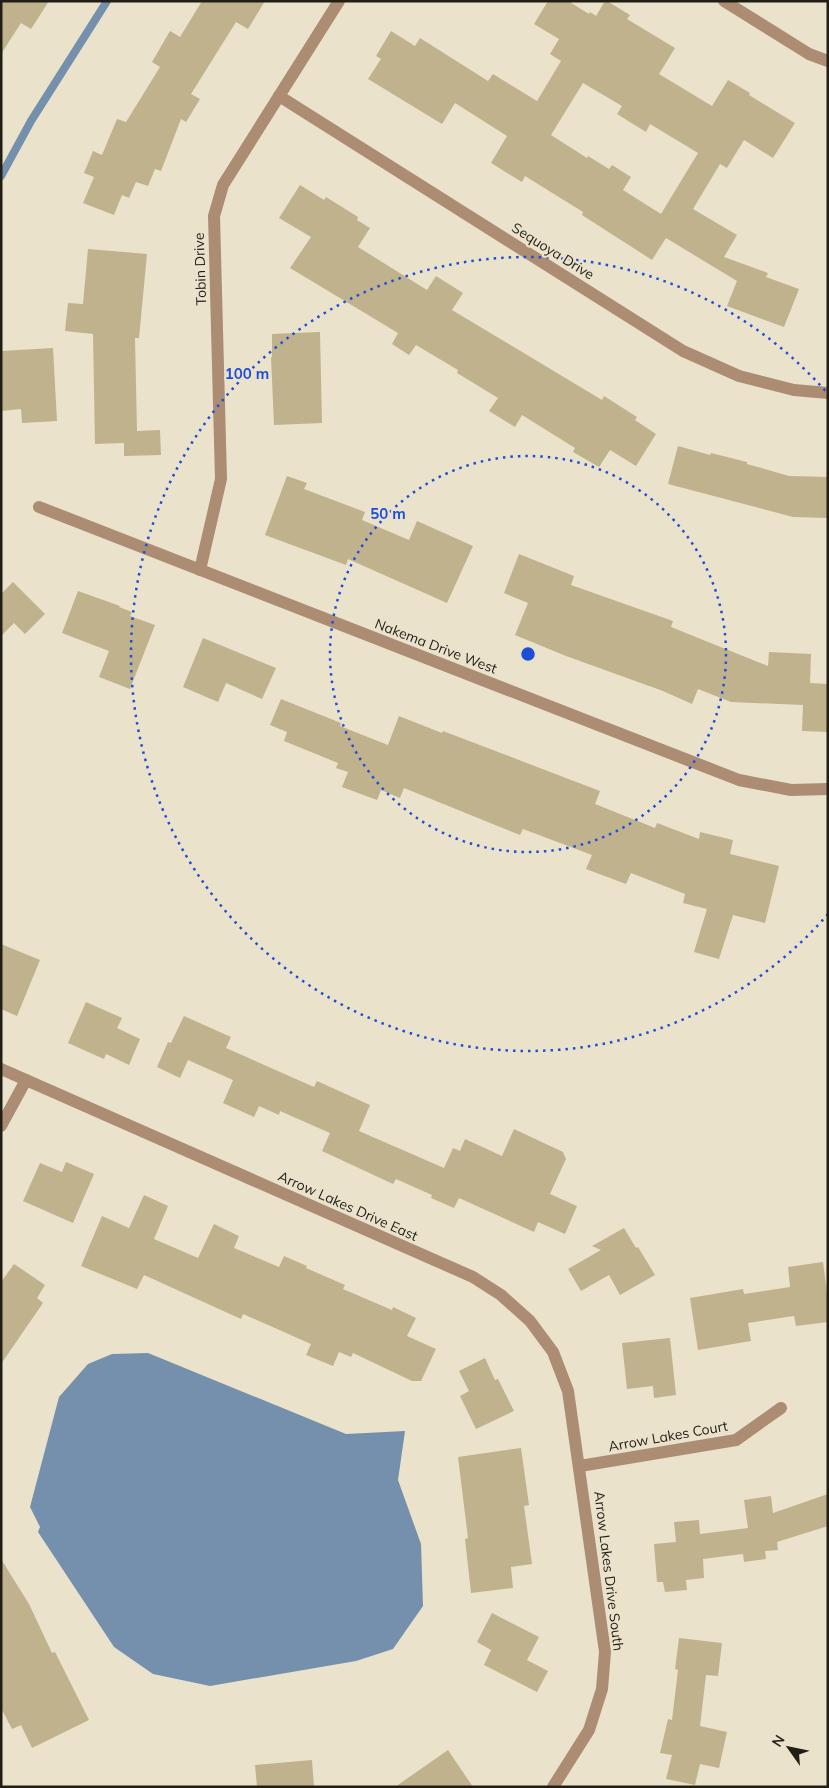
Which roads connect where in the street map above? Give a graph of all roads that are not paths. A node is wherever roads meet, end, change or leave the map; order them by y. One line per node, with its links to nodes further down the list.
1 (340, 1): 4 (street, Tobin Drive)
2 (724, 1): 3 (street)
3 (828, 60)
4 (279, 96): 5 (street, Sequoya Drive); 7 (street, Tobin Drive)
5 (828, 393)
6 (39, 507): 7 (street, Nakema Drive West)
7 (200, 570): 8 (street, Nakema Drive West)
8 (828, 789)
9 (1, 1069): 10 (street, Arrow Lakes Drive East)
10 (26, 1080): 11 (street); 13 (street, Arrow Lakes Drive East)
11 (1, 1126)
12 (781, 1408): 13 (street, Arrow Lakes Court)
13 (580, 1466): 14 (street, Arrow Lakes Drive South)
14 (553, 1787)

